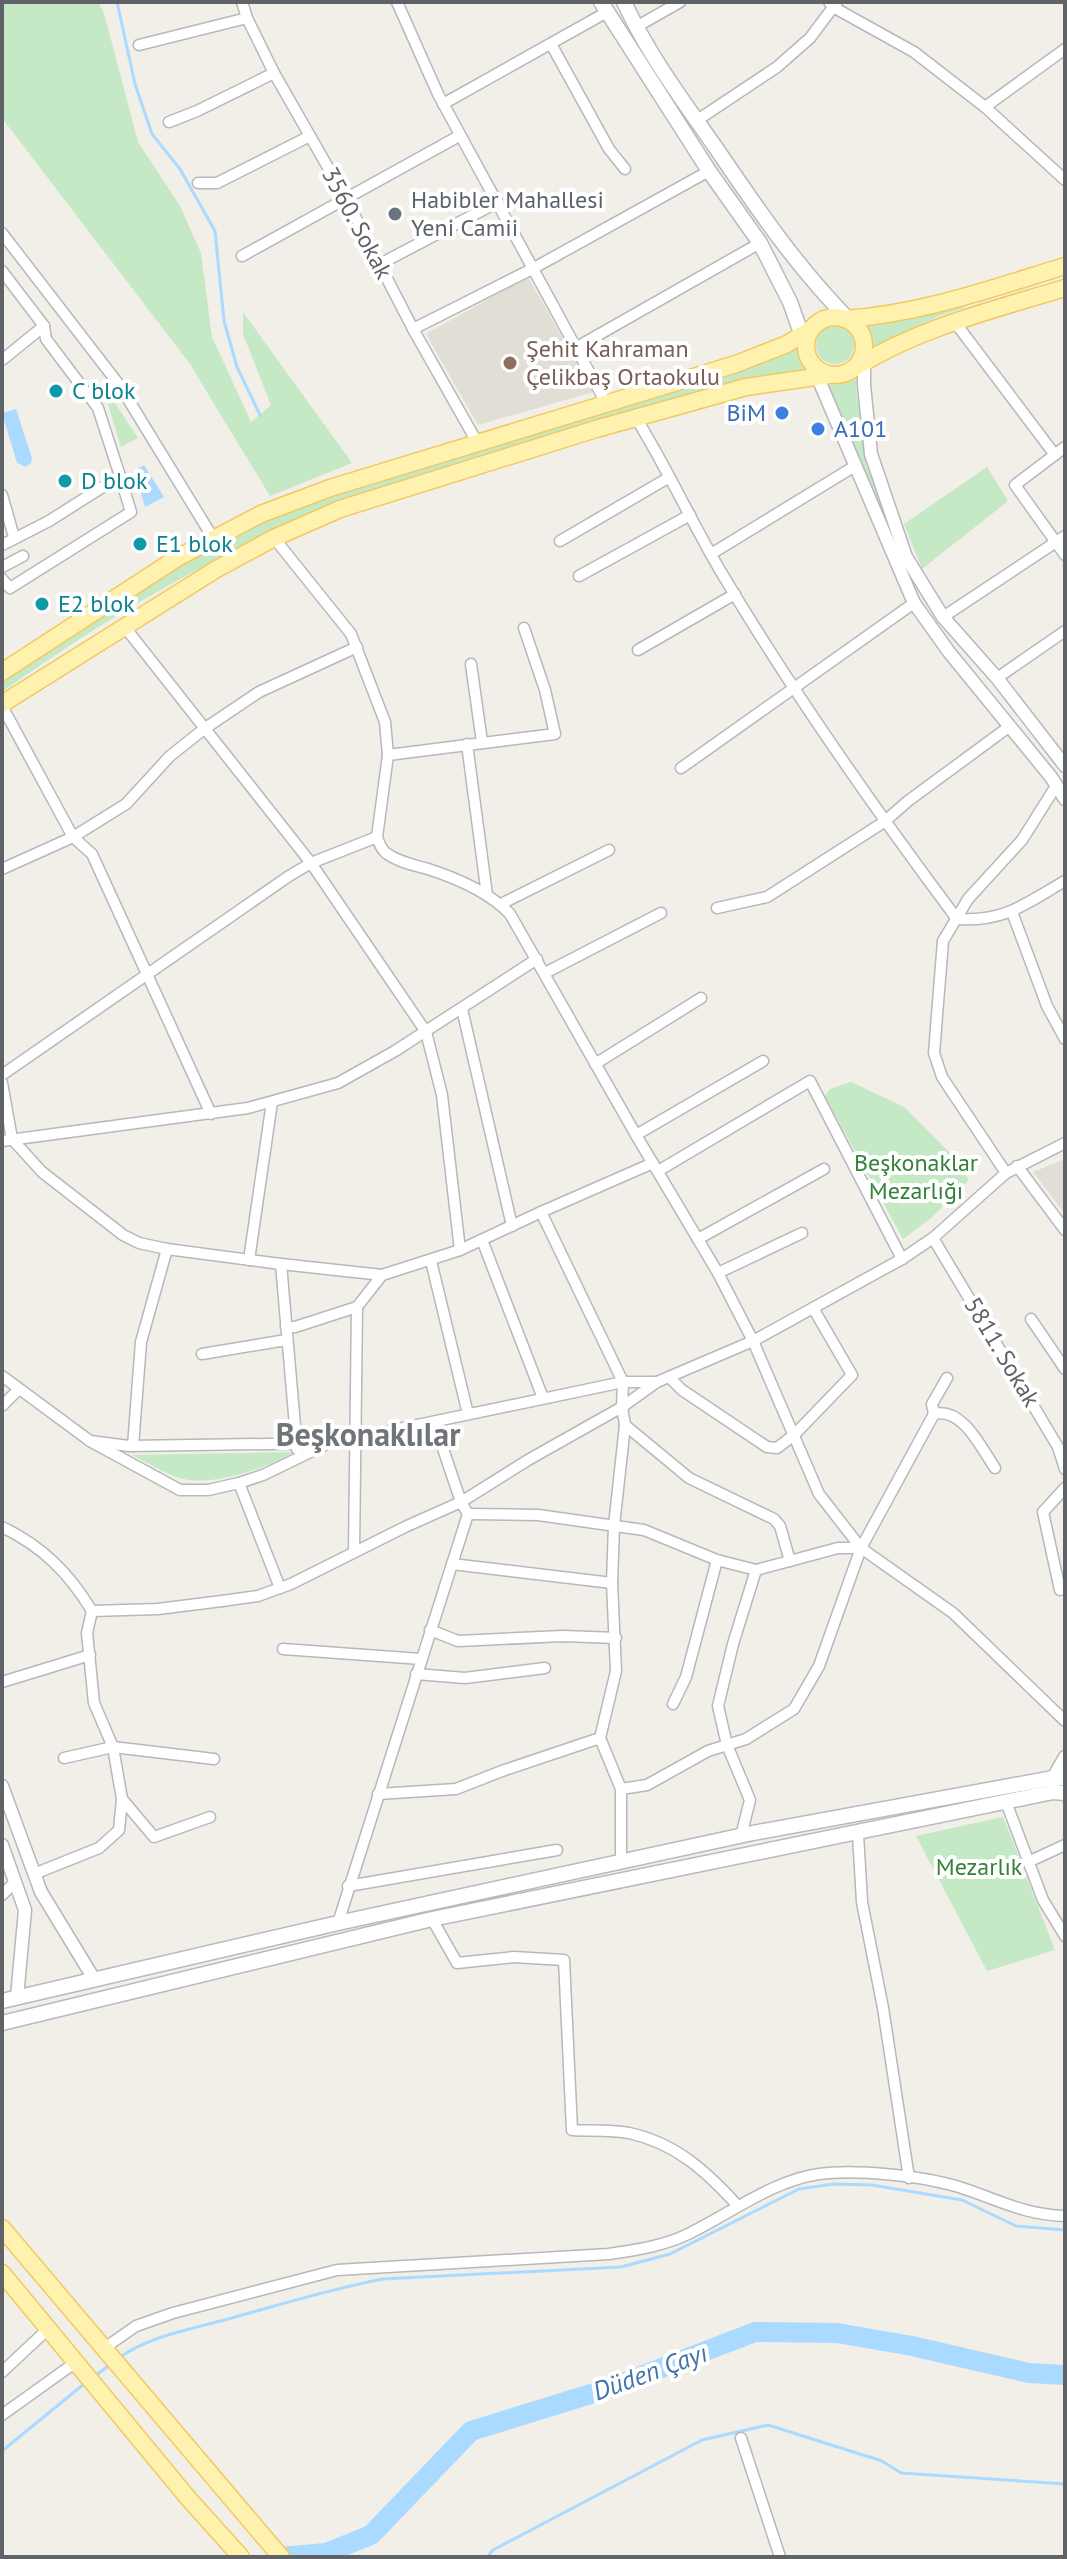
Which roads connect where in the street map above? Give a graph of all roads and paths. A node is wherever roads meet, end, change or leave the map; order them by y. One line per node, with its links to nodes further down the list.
1 (242, 2): 7 (street, 3560. Sokak)
2 (397, 2): 13 (street)
3 (624, 2): 8 (main road)
4 (680, 2): 8 (street)
5 (833, 4): 14 (street); 15 (street)
6 (604, 7): 9 (street); 20 (main road)
7 (247, 18): 10 (street); 12 (street, 3560. Sokak)
8 (636, 27): 15 (main road)
9 (551, 44): 13 (street); 19 (street)
10 (139, 45)
11 (1065, 49): 14 (street)
12 (274, 73): 16 (street); 17 (street, 3560. Sokak)
13 (443, 104): 18 (street)
14 (985, 107): 21 (street)
15 (696, 121): 33 (main road)
16 (169, 122)
17 (310, 136): 22 (street); 23 (street, 3560. Sokak)
18 (459, 136): 23 (street); 24 (street)
19 (625, 169)
20 (709, 171): 26 (main road); 30 (street)
21 (1063, 174)
22 (198, 183)
23 (346, 199): 27 (street); 28 (street, 3560. Sokak)
24 (498, 202): 28 (street); 30 (street)
25 (2, 233): 53 (street)
26 (760, 243): 37 (main road); 38 (street)
27 (242, 256)
28 (380, 264): 36 (street, 3560. Sokak)
29 (1065, 266): 33 (main road)
30 (534, 268): 36 (street); 38 (street)
31 (2, 271): 35 (street)
32 (1064, 292): 34 (main road)
33 (848, 320): 37 (main road); 39 (main road)
34 (954, 321): 39 (main road); 46 (street)
35 (44, 326): 40 (street); 48 (street)
36 (413, 329): 44 (street, 3560. Sokak)
37 (806, 337): 41 (main road); 42 (main road)
38 (577, 347): 42 (street)
39 (861, 359): 41 (main road); 66 (street)
40 (2, 360)
41 (819, 372): 43 (main road); 47 (street)
42 (606, 403): 44 (main road)
43 (636, 418): 49 (street); 54 (main road)
44 (477, 442): 53 (main road)
45 (1065, 447): 46 (street)
46 (1055, 455): 55 (street)
47 (855, 466): 58 (street); 65 (street)
48 (120, 476): 52 (street); 63 (street)
49 (668, 478): 51 (street); 56 (street)
50 (2, 495): 52 (street)
51 (690, 515): 58 (street); 62 (street)
52 (14, 537): 57 (street)
53 (213, 538): 73 (main road)
54 (274, 538): 67 (main road); 70 (street)
55 (1061, 539): 59 (street); 66 (street)
56 (560, 541)
57 (2, 545)
58 (711, 554): 64 (street)
59 (1065, 555)
60 (23, 556): 61 (street)
61 (2, 567)
62 (579, 576)
63 (2, 579)
64 (735, 594): 71 (street); 75 (street)
65 (914, 603): 75 (street); 77 (street)
66 (943, 617): 74 (street)
67 (124, 626): 76 (main road); 78 (street)
68 (524, 628): 79 (street)
69 (1065, 631): 74 (street)
70 (357, 647): 78 (street); 81 (street)
71 (638, 650)
72 (471, 664): 79 (street)
73 (2, 672)
74 (997, 678): 82 (street)
75 (795, 688): 83 (street); 86 (street)
76 (2, 705): 87 (street)
77 (1010, 726): 84 (street); 86 (street)
78 (204, 729): 87 (street); 90 (street)
79 (482, 742): 80 (street)
80 (467, 744): 81 (street); 93 (street)
81 (388, 755): 88 (street)
82 (1065, 766)
83 (681, 768)
84 (1056, 786): 85 (street); 98 (street)
85 (1065, 799)
86 (884, 822): 95 (street); 98 (street)
87 (73, 837): 91 (street); 101 (street)
88 (377, 837): 90 (street); 93 (street)
89 (609, 850): 94 (street)
90 (311, 863): 101 (street); 104 (street)
91 (2, 869)
92 (1065, 881): 96 (street)
93 (487, 895): 94 (street)
94 (501, 904): 99 (street)
95 (717, 908)
96 (1012, 912): 98 (street); 105 (street)
97 (661, 913): 100 (street)
98 (957, 919): 118 (street)
99 (537, 959): 100 (street); 103 (street)
100 (545, 973): 107 (street)
101 (148, 976): 108 (street); 111 (street)
102 (701, 998): 107 (street)
103 (462, 1009): 104 (street); 120 (street)
104 (426, 1032): 110 (street); 127 (street)
105 (1065, 1039)
106 (763, 1061): 112 (street)
107 (595, 1064): 112 (street)
108 (2, 1075)
109 (2, 1083): 113 (street)
110 (272, 1102): 111 (street); 129 (street)
111 (211, 1114): 113 (street)
112 (636, 1135): 116 (street)
113 (7, 1140): 126 (street)
114 (1065, 1143): 115 (street)
115 (1017, 1166): 118 (street); 121 (street)
116 (656, 1167): 119 (street); 124 (street); 128 (street)
117 (824, 1169): 124 (street)
118 (1006, 1173): 123 (street)
119 (541, 1212): 120 (street); 145 (street)
120 (512, 1226): 125 (street)
121 (1065, 1230)
122 (802, 1233): 132 (street)
123 (933, 1238): 128 (street); 160 (street, 5811. Sokak)
124 (698, 1239): 132 (street)
125 (482, 1240): 127 (street); 148 (street)
126 (167, 1249): 129 (street); 161 (street)
127 (460, 1250): 130 (street)
128 (902, 1259): 135 (street)
129 (249, 1260): 131 (street)
130 (431, 1261): 133 (street); 151 (street)
131 (281, 1264): 133 (street); 137 (street)
132 (718, 1273): 139 (street)
133 (382, 1275): 134 (street)
134 (357, 1307): 137 (street); 156 (street)
135 (813, 1308): 139 (street); 155 (street)
136 (1031, 1319): 141 (street)
137 (286, 1327): 138 (street)
138 (286, 1340): 140 (street); 158 (street)
139 (753, 1341): 143 (street); 155 (street)
140 (202, 1354)
141 (1065, 1369)
142 (2, 1376): 147 (street)
143 (669, 1377): 146 (street); 155 (street)
144 (947, 1378): 152 (street)
145 (623, 1382): 146 (street); 148 (street); 150 (street)
146 (657, 1382): 150 (street)
147 (19, 1389): 149 (street); 157 (street)
148 (543, 1398): 151 (street)
149 (2, 1406)
150 (622, 1407): 154 (street); 167 (street)
151 (468, 1414): 153 (street)
152 (934, 1414): 163 (street); 171 (street)
153 (434, 1422): 156 (street); 167 (street)
154 (625, 1425): 169 (street); 174 (street)
155 (794, 1435): 171 (street)
156 (355, 1439): 159 (street); 172 (street)
157 (90, 1441): 161 (street); 165 (street)
158 (297, 1443): 159 (street); 161 (street); 162 (street)
159 (331, 1443): 162 (street)
160 (1062, 1444): 164 (street, 5811. Sokak)
161 (133, 1446)
162 (298, 1458): 165 (street)
163 (995, 1468)
164 (1065, 1469)
165 (239, 1483): 178 (street)
166 (1065, 1488): 179 (street)
167 (461, 1502): 168 (street); 172 (street)
168 (468, 1514): 169 (street); 175 (street)
169 (614, 1526): 173 (street); 177 (street)
170 (2, 1527): 180 (street)
171 (861, 1548): 174 (street); 190 (street); 192 (street)
172 (354, 1551): 178 (street)
173 (717, 1560): 176 (street); 189 (street)
174 (790, 1561): 176 (street)
175 (452, 1564): 177 (street); 181 (street)
176 (756, 1570): 192 (street)
177 (612, 1583): 182 (street)
178 (280, 1588): 180 (street)
179 (1060, 1590)
180 (92, 1611): 184 (street)
181 (430, 1630): 182 (street); 185 (street)
182 (616, 1638): 191 (street)
183 (283, 1649): 185 (street)
184 (90, 1655): 188 (street); 193 (street)
185 (421, 1659): 187 (street)
186 (545, 1668): 187 (street)
187 (416, 1674): 200 (street)
188 (2, 1682)
189 (673, 1704)
190 (1065, 1721)
191 (600, 1738): 199 (street); 200 (street)
192 (727, 1745): 199 (street); 205 (street)
193 (113, 1747): 195 (street); 196 (street); 201 (street)
194 (1065, 1757): 197 (street)
195 (64, 1758)
196 (214, 1759)
197 (1059, 1785): 202 (main road); 205 (main road)
198 (2, 1786): 211 (street)
199 (621, 1789): 209 (street)
200 (378, 1794): 213 (street)
201 (122, 1799): 203 (street); 211 (street)
202 (1006, 1802): 204 (main road); 210 (street)
203 (210, 1817)
204 (858, 1834): 215 (main road); 221 (street)
205 (741, 1836): 209 (main road)
206 (2, 1845): 212 (street)
207 (1065, 1845): 210 (street)
208 (557, 1850): 213 (street)
209 (621, 1862): 216 (main road)
210 (1028, 1862): 217 (street)
211 (34, 1874): 218 (street)
212 (15, 1882): 214 (street); 219 (street)
213 (348, 1886): 216 (street)
214 (2, 1895)
215 (432, 1919): 220 (main road); 222 (street)
216 (338, 1923): 218 (main road)
217 (1065, 1936)
218 (94, 1979): 219 (main road)
219 (9, 1999)
220 (2, 2023)
221 (909, 2178): 222 (street); 223 (street)
222 (738, 2206): 227 (street)
223 (1065, 2216)
224 (2, 2228): 227 (main road)
225 (2, 2273): 226 (main road)
226 (48, 2329): 228 (main road); 229 (street)
227 (103, 2349): 233 (main road)
228 (76, 2362): 230 (street); 232 (main road)
229 (2, 2372)
230 (2, 2415)
231 (741, 2438): 234 (street)
232 (241, 2557)
233 (281, 2557)
234 (780, 2557)

